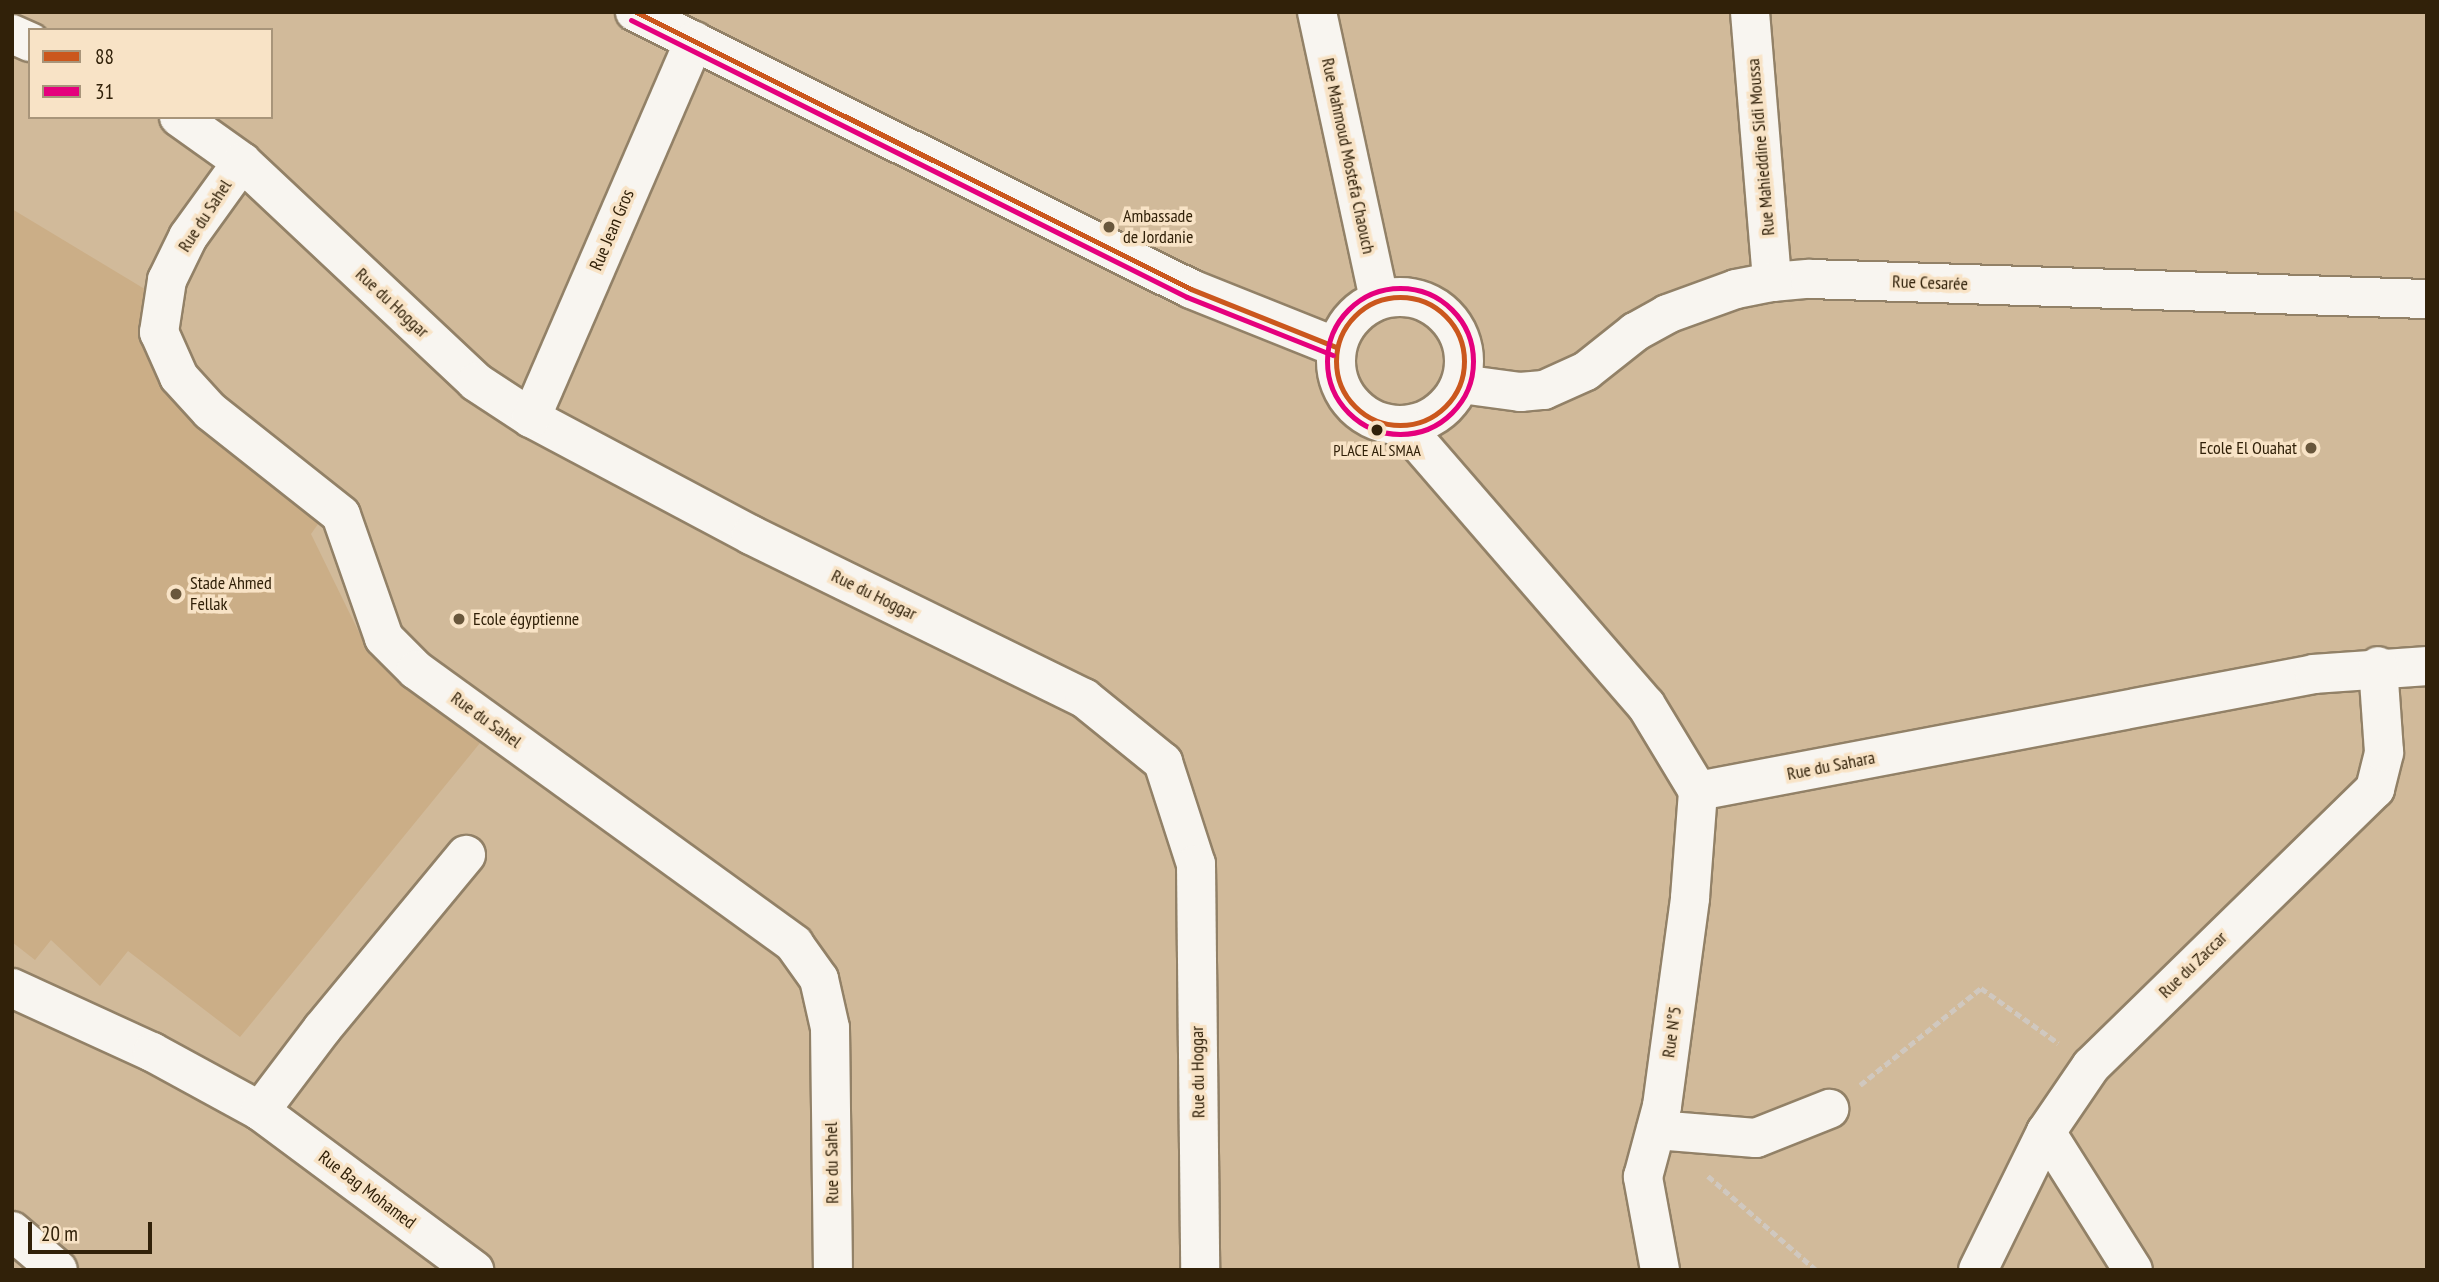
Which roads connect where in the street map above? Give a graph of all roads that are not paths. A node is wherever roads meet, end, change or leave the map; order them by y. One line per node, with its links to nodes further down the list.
1 (635, 12): 4 (street)
2 (1317, 12): 8 (street, Rue Mahmoud Mostefa Chaouch)
3 (1750, 12): 7 (street, Rue Mahieddine Sidi Moussa)
4 (694, 41): 10 (street); 12 (street, Rue Jean Gros)
5 (182, 119): 6 (street, Rue du Hoggar)
6 (242, 162): 12 (street, Rue du Hoggar); 26 (street, Rue du Sahel)
7 (1772, 282): 9 (street, Rue Cesarée); 11 (street, Rue Cesarée)
8 (1379, 299): 10 (street); 11 (street)
9 (2427, 299)
10 (1336, 347): 13 (street)
11 (1461, 384): 13 (street)
12 (531, 418): 27 (street, Rue du Hoggar)
13 (1405, 426): 16 (street)
14 (2378, 666): 15 (street, Rue du Sahara); 16 (street, Rue du Sahara); 22 (street, Rue du Zaccar)
15 (2427, 666)
16 (1698, 791): 21 (street, Rue N°5)
17 (466, 855): 20 (street)
18 (12, 988): 20 (street, Rue Bag Mohamed)
19 (1829, 1109): 21 (street)
20 (260, 1111): 25 (street, Rue Bag Mohamed)
21 (1656, 1130): 28 (street, Rue N°5)
22 (2046, 1132): 29 (street, Rue du Zaccar); 30 (street)
23 (12, 1231): 24 (street)
24 (58, 1270)
25 (474, 1270)
26 (833, 1270)
27 (1200, 1270)
28 (1660, 1270)
29 (1978, 1270)
30 (2133, 1270)

